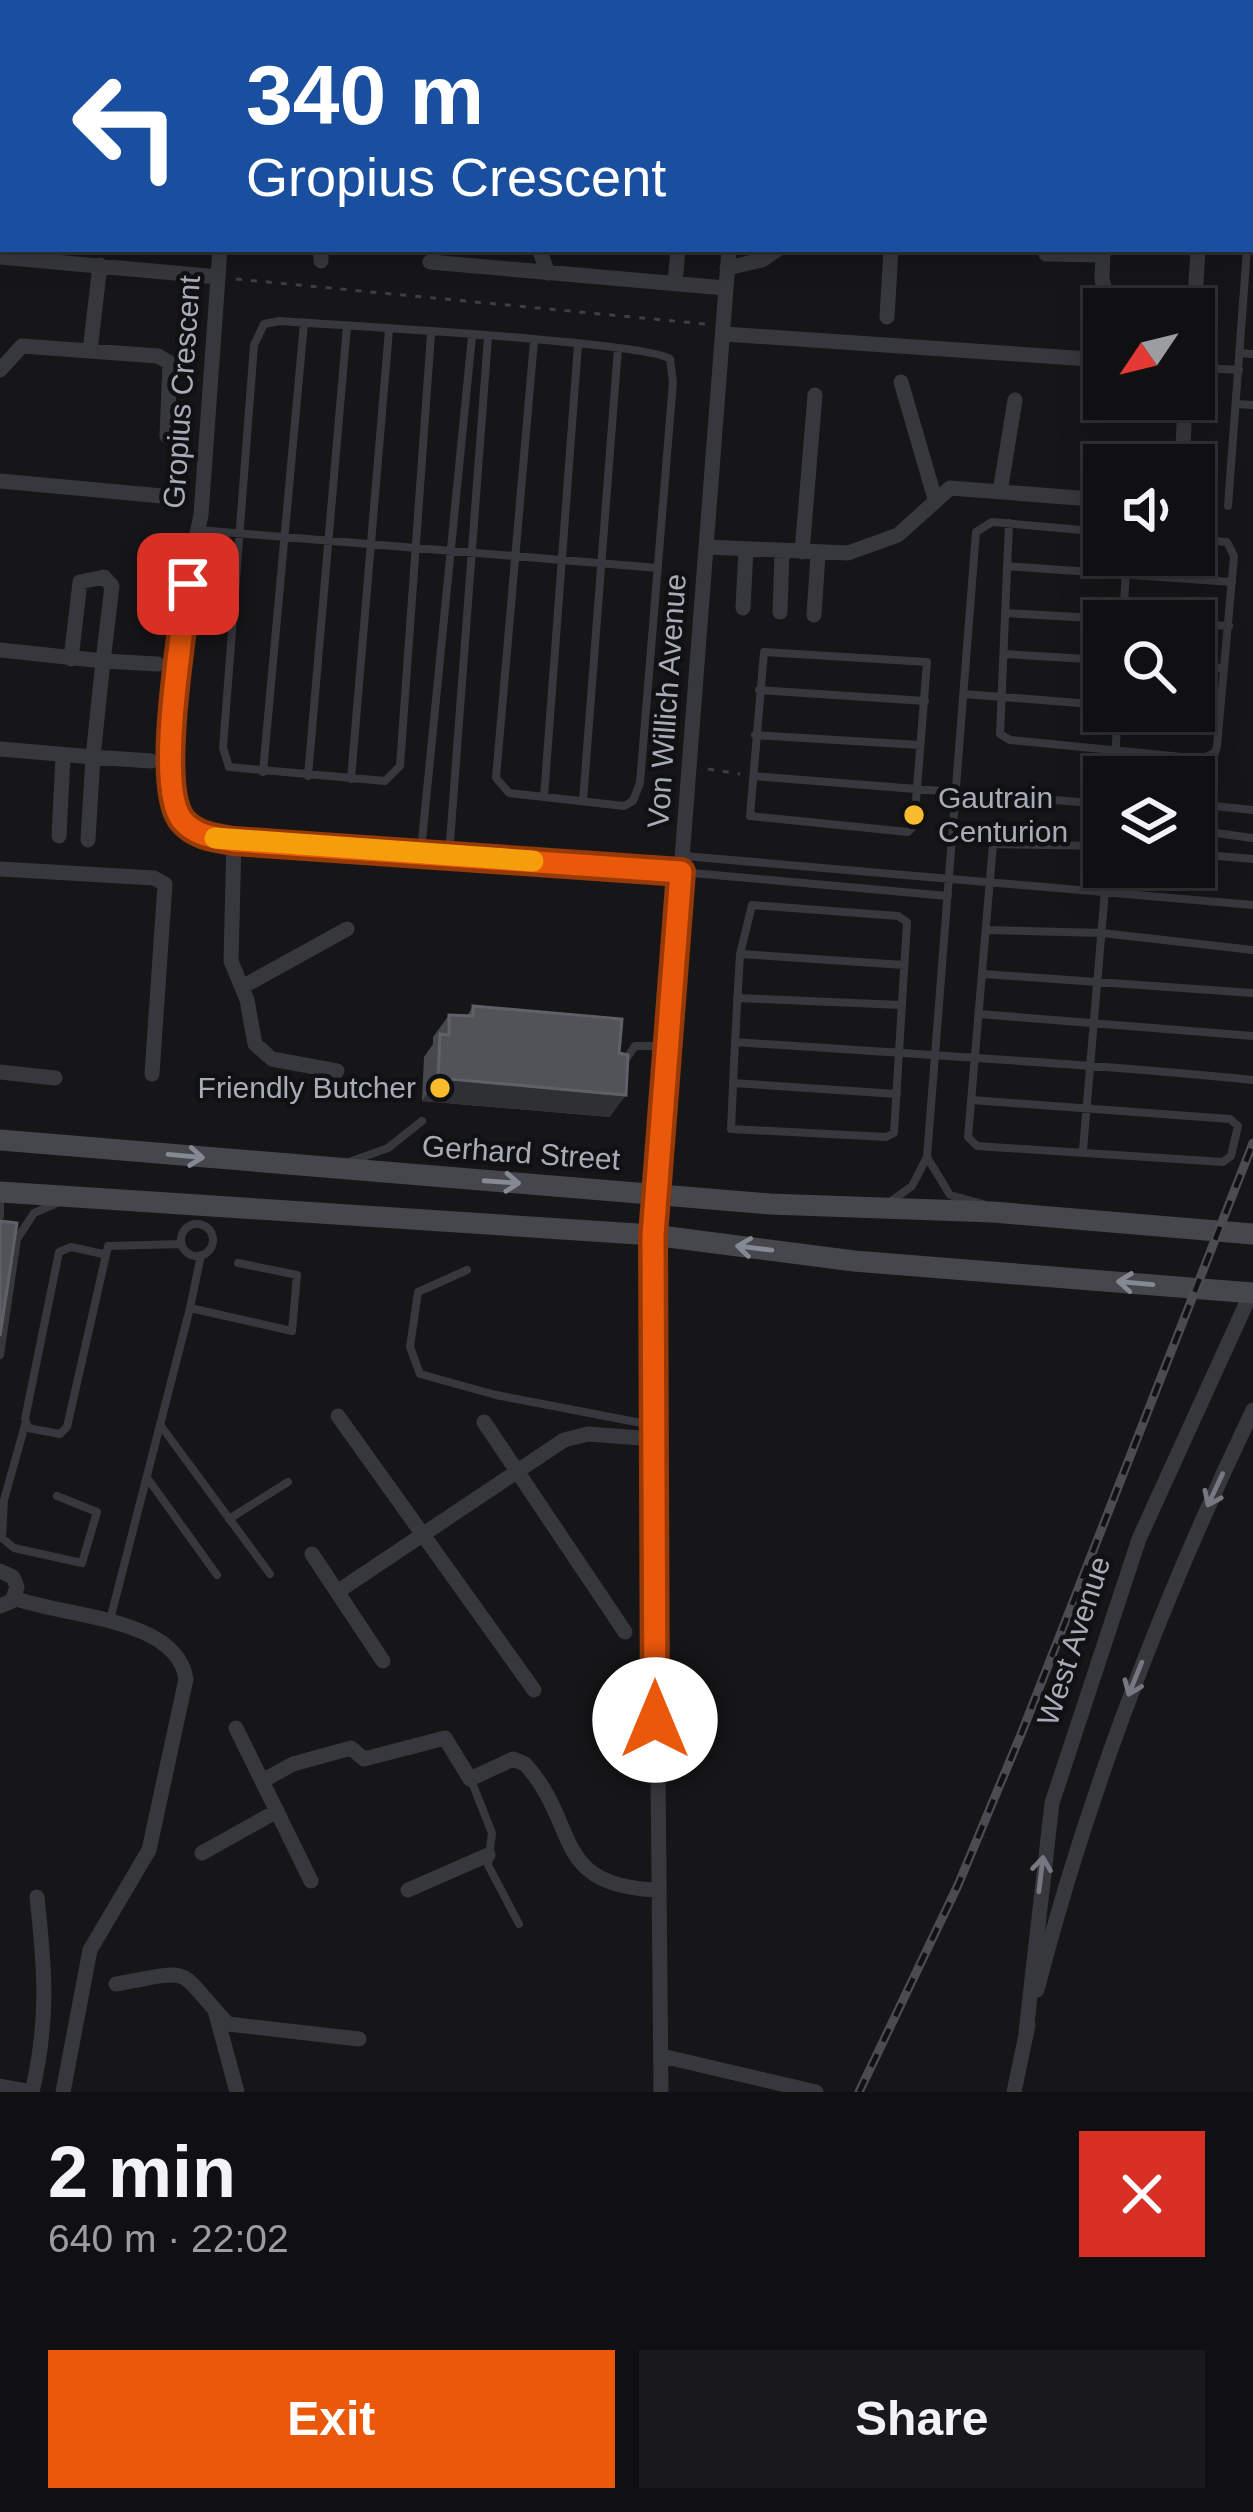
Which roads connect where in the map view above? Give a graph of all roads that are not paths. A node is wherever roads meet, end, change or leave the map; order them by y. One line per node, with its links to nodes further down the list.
1 (220, 252): 17 (street, Gropius Crescent)
2 (540, 252): 16 (street)
3 (678, 252): 18 (street)
4 (729, 252): 15 (street, Von Willich Avenue)
5 (775, 252): 15 (street)
6 (891, 252): 22 (street)
7 (1103, 252): 10 (street); 20 (street)
8 (1198, 252): 21 (street)
9 (1247, 252): 34 (lane)
10 (1046, 254)
11 (0, 256): 12 (street)
12 (70, 256): 14 (street)
13 (430, 262): 16 (street)
14 (100, 266): 17 (street); 33 (street)
15 (727, 268): 19 (street, Von Willich Avenue)
16 (548, 273): 18 (street)
17 (218, 277): 55 (street, Gropius Crescent)
18 (675, 284): 19 (street)
19 (725, 288): 26 (street, Von Willich Avenue)
20 (1105, 288)
21 (1196, 288)
22 (887, 316)
23 (304, 323): 24 (lane); 57 (lane); 58 (lane)
24 (347, 326): 25 (lane); 59 (lane)
25 (389, 330): 27 (lane); 61 (lane)
26 (724, 330): 36 (street); 62 (street, Von Willich Avenue)
27 (431, 334): 28 (lane); 64 (lane)
28 (472, 336): 29 (lane); 66 (lane)
29 (488, 337): 30 (lane); 68 (lane)
30 (534, 341): 31 (lane); 69 (lane)
31 (578, 345): 32 (lane); 70 (lane)
32 (618, 348): 71 (lane); 73 (lane)
33 (90, 352): 38 (street); 46 (street)
34 (1240, 353): 35 (lane); 39 (lane)
35 (1253, 354)
36 (1083, 359)
37 (1215, 368): 39 (lane)
38 (0, 370)
39 (1239, 370): 43 (lane)
40 (901, 382): 52 (street)
41 (814, 395): 67 (street)
42 (1016, 400): 49 (street)
43 (1237, 404): 44 (lane); 53 (lane)
44 (1253, 405)
45 (1184, 424): 47 (street)
46 (167, 436)
47 (1183, 444)
48 (0, 481): 50 (street)
49 (1000, 492): 51 (street); 52 (street)
50 (162, 496)
51 (1083, 498)
52 (935, 500): 67 (street)
53 (1228, 506)
54 (1009, 523): 56 (lane); 72 (lane); 93 (lane)
55 (198, 530): 57 (lane); 123 (street, Gropius Crescent)
56 (1083, 530)
57 (238, 535): 58 (lane); 108 (lane)
58 (283, 538): 59 (lane); 108 (lane)
59 (330, 542): 61 (lane); 109 (lane)
60 (1215, 542): 76 (lane)
61 (370, 546): 64 (lane); 111 (lane)
62 (706, 547): 63 (street); 129 (street, Von Willich Avenue)
63 (746, 549): 65 (street); 77 (street)
64 (414, 550): 66 (lane); 111 (lane)
65 (782, 550): 67 (street); 78 (street)
66 (450, 553): 68 (lane); 125 (lane)
67 (810, 553): 80 (street)
68 (471, 554): 69 (lane); 126 (lane)
69 (516, 557): 70 (lane); 114 (lane)
70 (558, 560): 71 (lane); 114 (lane)
71 (601, 564): 73 (lane); 115 (lane)
72 (1007, 566): 74 (lane); 79 (lane)
73 (658, 568): 115 (lane)
74 (1083, 571)
75 (1152, 576): 76 (lane)
76 (1232, 582): 83 (lane)
77 (743, 608)
78 (780, 612)
79 (1005, 613): 81 (lane); 85 (lane)
80 (814, 614)
81 (1083, 618)
82 (1215, 625): 83 (lane)
83 (1229, 626): 91 (lane)
84 (0, 650): 86 (street)
85 (1004, 654): 87 (lane); 94 (lane)
86 (71, 658): 88 (street); 88 (street)
87 (1083, 659)
88 (103, 661): 89 (street); 106 (street)
89 (158, 664)
90 (1215, 667): 91 (lane)
91 (1224, 668): 98 (lane)
92 (759, 690): 95 (lane); 95 (lane); 100 (lane)
93 (964, 694): 94 (lane); 113 (lane)
94 (1002, 696): 96 (lane); 103 (lane)
95 (925, 701): 101 (lane)
96 (1083, 703)
97 (1215, 716): 98 (lane)
98 (1219, 716): 103 (lane)
99 (1116, 732): 103 (lane)
100 (755, 736): 101 (lane); 110 (lane)
101 (920, 745): 112 (lane)
102 (0, 749): 104 (street)
103 (1115, 750): 105 (lane)
104 (63, 756): 106 (street); 120 (street)
105 (1115, 756)
106 (93, 757): 107 (street); 122 (street)
107 (151, 761)
108 (263, 772): 109 (lane)
109 (308, 776): 111 (lane)
110 (754, 776): 112 (lane); 112 (lane)
111 (351, 779)
112 (916, 790): 113 (lane)
113 (956, 793): 116 (lane); 131 (lane)
114 (544, 797): 115 (lane)
115 (584, 801)
116 (1083, 802)
117 (1215, 806): 118 (lane)
118 (1253, 810)
119 (1215, 833): 121 (lane)
120 (59, 836)
121 (1253, 838)
122 (88, 840)
123 (234, 841): 125 (street, Gropius Crescent); 144 (street)
124 (1083, 846): 132 (lane)
125 (421, 853): 126 (street, Gropius Crescent)
126 (449, 855): 129 (street, Gropius Crescent)
127 (1215, 856): 128 (lane)
128 (1253, 859)
129 (682, 864): 131 (lane); 134 (lane); 152 (street, Von Willich Avenue)
130 (0, 869): 160 (street)
131 (949, 880): 132 (lane); 134 (lane)
132 (990, 883): 133 (lane); 137 (lane)
133 (1105, 890): 135 (lane); 138 (lane)
134 (948, 896): 154 (lane)
135 (1253, 905)
136 (347, 929): 144 (street)
137 (986, 930): 138 (lane); 142 (lane)
138 (1102, 933): 139 (lane); 143 (lane)
139 (1253, 950)
140 (740, 954): 141 (lane); 141 (lane); 146 (lane)
141 (904, 965): 147 (lane)
142 (983, 974): 143 (lane); 148 (lane)
143 (1098, 982): 145 (lane); 149 (lane)
144 (242, 987): 158 (street)
145 (1253, 993)
146 (737, 998): 147 (lane); 151 (lane)
147 (901, 1005): 153 (lane)
148 (979, 1014): 149 (lane); 155 (lane)
149 (1095, 1022): 150 (lane); 157 (lane)
150 (1253, 1036)
151 (735, 1042): 153 (lane); 163 (lane)
152 (668, 1046): 156 (lane); 173 (street, Von Willich Avenue)
153 (900, 1053): 154 (lane); 164 (lane)
154 (931, 1055): 155 (lane); 170 (lane)
155 (975, 1058): 157 (lane); 165 (lane)
156 (623, 1064)
157 (1092, 1064): 162 (lane); 166 (lane)
158 (337, 1071)
159 (0, 1072): 161 (street)
160 (152, 1074)
161 (55, 1078)
162 (1253, 1080)
163 (733, 1083): 164 (lane); 164 (lane)
164 (897, 1094)
165 (972, 1100): 166 (lane); 169 (lane)
166 (1089, 1112): 169 (lane); 169 (lane)
167 (422, 1121): 171 (lane)
168 (0, 1140): 171 (street, Gerhard Street, one-way to 171)
169 (1083, 1150)
170 (927, 1156): 178 (lane); 179 (lane)
171 (336, 1166): 173 (street, Gerhard Street, one-way to 173)
172 (0, 1192): 174 (street)
173 (657, 1193): 178 (street, Gerhard Street); 187 (street, Von Willich Avenue)
174 (73, 1196): 176 (street); 188 (lane)
175 (0, 1201): 180 (lane)
176 (181, 1201): 177 (street); 182 (lane)
177 (248, 1205): 184 (lane); 187 (street)
178 (880, 1206): 179 (street, Gerhard Street)
179 (993, 1213): 185 (street, Gerhard Street)
180 (0, 1216)
181 (1253, 1219): 185 (street)
182 (193, 1224): 184 (lane); 189 (lane)
183 (0, 1228): 188 (lane)
184 (209, 1230): 191 (lane)
185 (1213, 1232): 186 (street, Gerhard Street)
186 (1253, 1234)
187 (653, 1235): 194 (street, one-way to 187); 202 (street, Von Willich Avenue)
188 (16, 1239): 196 (lane)
189 (182, 1244): 190 (lane); 191 (lane)
190 (103, 1254): 200 (lane); 200 (lane)
191 (201, 1255): 195 (lane)
192 (238, 1262): 195 (lane)
193 (467, 1270): 202 (lane)
194 (1252, 1292): 232 (street, West Avenue, one-way to 194)
195 (190, 1307): 201 (lane)
196 (0, 1355)
197 (1253, 1410): 232 (street, West Avenue, one-way to 232)
198 (338, 1416): 208 (street)
199 (484, 1422): 203 (street)
200 (26, 1424): 206 (lane)
201 (161, 1426): 204 (lane); 207 (lane)
202 (654, 1432): 203 (street); 227 (street, Von Willich Avenue)
203 (518, 1474): 208 (street); 216 (street)
204 (148, 1479): 212 (lane); 215 (lane)
205 (288, 1482): 207 (lane)
206 (57, 1496)
207 (230, 1520): 211 (lane)
208 (425, 1534): 213 (street); 218 (street)
209 (312, 1554): 213 (street)
210 (0, 1571): 214 (street)
211 (270, 1574)
212 (217, 1575)
213 (337, 1592): 217 (street)
214 (7, 1602): 215 (street)
215 (109, 1623): 236 (street)
216 (625, 1632)
217 (382, 1661)
218 (534, 1690)
219 (236, 1728): 221 (street)
220 (470, 1778): 221 (street); 224 (lane); 227 (street)
221 (262, 1781): 222 (street)
222 (277, 1811): 223 (street); 225 (street)
223 (202, 1852)
224 (488, 1855): 226 (street); 229 (lane)
225 (311, 1881)
226 (408, 1890)
227 (657, 1890): 234 (street, Von Willich Avenue)
228 (37, 1897): 235 (street)
229 (519, 1924)
230 (116, 1984): 231 (street)
231 (215, 2010): 233 (street); 237 (street)
232 (1026, 2032): 240 (street, West Avenue)
233 (359, 2039)
234 (662, 2056): 238 (street, Von Willich Avenue); 239 (street)
235 (0, 2086)
236 (65, 2092)
237 (238, 2092)
238 (661, 2092)
239 (816, 2092)
240 (1014, 2092)

